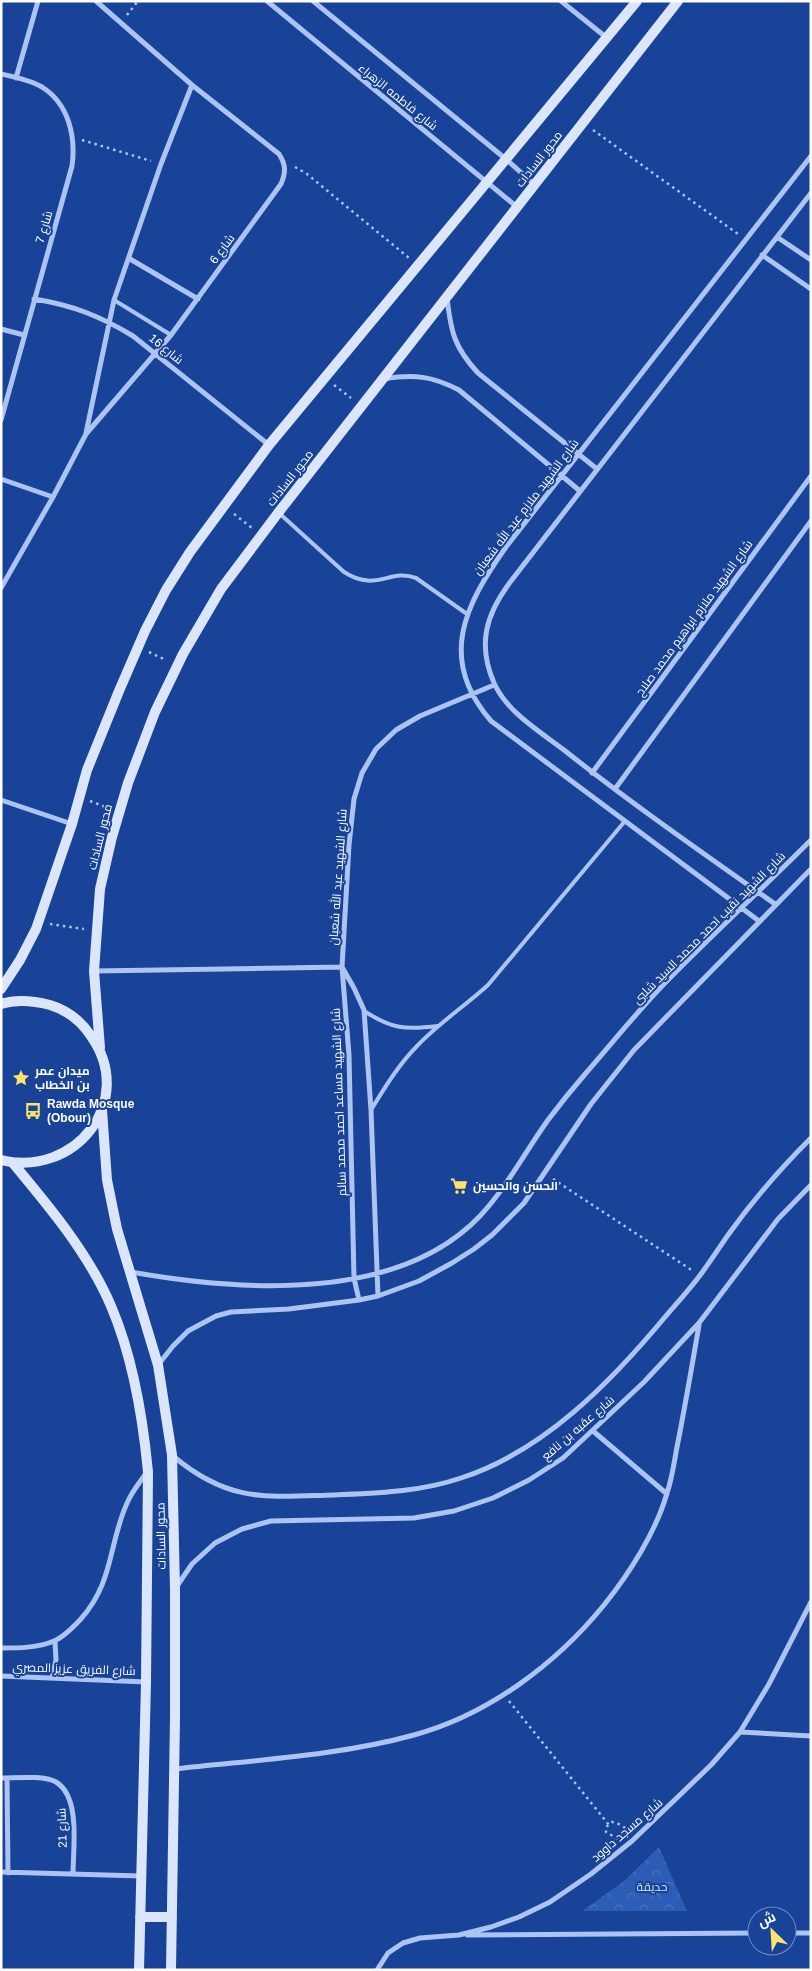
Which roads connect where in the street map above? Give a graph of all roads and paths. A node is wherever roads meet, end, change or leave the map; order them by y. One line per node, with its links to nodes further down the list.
1 (38, 1): 12 (street)
2 (96, 1): 9 (street)
3 (138, 1): 9 (path)
4 (267, 1): 20 (street, شارع فاطمه الزهراء)
5 (313, 1): 17 (street, شارع فاطمه الزهراء)
6 (561, 1): 10 (street)
7 (637, 1): 10 (street, محور السادات)
8 (678, 1): 14 (street, محور السادات)
9 (122, 22): 13 (street)
10 (607, 38): 17 (street, محور السادات)
11 (1, 74): 12 (street, شارع 7)
12 (16, 78): 15 (street, شارع 7)
13 (192, 85): 18 (street); 19 (street, شارع 6)
14 (583, 123): 21 (street, محور السادات); 25 (path)
15 (73, 138): 19 (path); 32 (street, شارع 7)
16 (811, 156): 25 (street, شارع الشهيد ملازم عبد الله شعبان)
17 (506, 160): 20 (street, محور السادات); 21 (street, شارع فاطمه الزهراء)
18 (284, 163): 29 (path); 33 (street, شارع 6)
19 (161, 164): 27 (street, شارع 6)
20 (487, 183): 23 (street, شارع فاطمه الزهراء); 29 (street, محور السادات)
21 (535, 185): 23 (street, محور السادات)
22 (811, 193): 24 (street)
23 (517, 207): 31 (street, محور السادات)
24 (777, 237): 26 (street); 28 (street)
25 (746, 240): 46 (street, شارع الشهيد ملازم عبد الله شعبان)
26 (762, 255): 30 (street); 47 (street)
27 (130, 258): 33 (street); 34 (street, شارع 6)
28 (811, 260)
29 (418, 266): 40 (street, محور السادات)
30 (811, 289)
31 (447, 298): 41 (street, محور السادات); 46 (street)
32 (34, 299): 35 (street, شارع 16); 38 (street, شارع 7)
33 (198, 299): 37 (street, شارع 6)
34 (114, 300): 35 (street, شارع 6); 37 (lane)
35 (108, 321): 39 (street, شارع 16); 44 (street, شارع 6)
36 (1, 329): 38 (street)
37 (171, 334): 39 (street, شارع 6)
38 (24, 335): 43 (street, شارع 7)
39 (155, 353): 44 (street, شارع 6); 45 (street, شارع 16)
40 (325, 377): 42 (path); 45 (street, محور السادات)
41 (384, 379): 42 (street, محور السادات); 48 (street)
42 (362, 407): 54 (street, محور السادات)
43 (1, 419)
44 (86, 434): 52 (street, شارع 6)
45 (269, 445): 53 (street, محور السادات)
46 (578, 454): 47 (street); 48 (street, شارع الشهيد ملازم عبد الله شعبان)
47 (597, 469): 51 (street)
48 (561, 476): 51 (street); 58 (street, شارع الشهيد ملازم عبد الله شعبان)
49 (811, 476): 63 (street, شارع الشهيد ملازم ابراهيم محمد صلاح)
50 (1, 479): 52 (street)
51 (580, 491): 61 (street)
52 (53, 497): 57 (street, شارع 6)
53 (224, 505): 56 (path); 59 (street, محور السادات)
54 (278, 513): 56 (street, محور السادات); 58 (lane)
55 (811, 521): 64 (street)
56 (261, 536): 60 (street, محور السادات)
57 (1, 588)
58 (467, 614): 62 (street, شارع الشهيد ملازم عبد الله شعبان)
59 (138, 646): 60 (path); 65 (street, محور السادات)
60 (178, 666): 67 (street, محور السادات)
61 (494, 685): 62 (street, شارع الشهيد عبد الله شعبان); 63 (street)
62 (471, 694): 68 (street, شارع الشهيد ملازم عبد الله شعبان); 78 (street, شارع الشهيد عبد الله شعبان)
63 (592, 773): 64 (street)
64 (615, 789): 72 (street)
65 (79, 797): 67 (path); 69 (street, محور السادات)
66 (1, 800): 69 (street)
67 (119, 812): 77 (street, محور السادات)
68 (625, 822): 74 (street, شارع الشهيد ملازم عبد الله شعبان); 83 (lane)
69 (72, 824): 76 (street, محور السادات)
70 (811, 840): 72 (street, شارع الشهيد نقيب احمد محمد السيد شلبى)
71 (811, 869): 73 (street)
72 (759, 892): 73 (street); 74 (street, شارع الشهيد نقيب احمد محمد السيد شلبى)
73 (775, 904): 75 (street)
74 (743, 909): 75 (street, شارع الشهيد ملازم عبد الله شعبان); 93 (street, شارع الشهيد نقيب احمد محمد السيد شلبى)
75 (759, 921): 90 (street)
76 (39, 922): 77 (path); 80 (street, محور السادات)
77 (97, 931): 79 (street, محور السادات)
78 (342, 967): 79 (street); 82 (street, شارع الشهيد مساعد احمد محمد سالم); 95 (street, شارع الشهيد مساعد احمد محمد سالم)
79 (94, 971): 84 (street, محور السادات)
80 (1, 989)
81 (1, 1004): 84 (street)
82 (364, 1010): 83 (lane); 86 (street, شارع الشهيد مساعد احمد محمد سالم)
83 (438, 1026): 86 (lane)
84 (100, 1048): 85 (street)
85 (102, 1110): 89 (street); 92 (street, محور السادات)
86 (371, 1110): 93 (street, شارع الشهيد مساعد احمد محمد سالم)
87 (811, 1138): 94 (street, شارع عقبه بن نافع)
88 (1, 1160): 89 (street)
89 (12, 1162): 102 (street, محور السادات)
90 (543, 1173): 94 (path); 96 (street)
91 (811, 1185): 98 (street, شارع عقبه بن نافع)
92 (131, 1272): 95 (street, شارع الشهيد نقيب احمد محمد السيد شلبى); 99 (street, محور السادات)
93 (377, 1273): 95 (street, شارع الشهيد نقيب احمد محمد السيد شلبى); 96 (street, شارع الشهيد مساعد احمد محمد سالم)
94 (700, 1276): 101 (street, شارع عقبه بن نافع)
95 (354, 1278): 97 (street, شارع الشهيد مساعد احمد محمد سالم)
96 (378, 1296): 97 (street)
97 (359, 1300): 99 (street)
98 (699, 1323): 100 (street, شارع عقبه بن نافع); 103 (street)
99 (158, 1365): 101 (street, محور السادات)
100 (593, 1431): 103 (street); 104 (street, شارع عقبه بن نافع)
101 (172, 1455): 104 (street, محور السادات)
102 (148, 1472): 106 (street, شارع الفريق عزيز المصري); 110 (street, محور السادات)
103 (667, 1494): 111 (street)
104 (175, 1588): 114 (street, محور السادات)
105 (811, 1602): 112 (street, شارع مسجد داوود)
106 (55, 1641): 107 (street, شارع الفريق عزيز المصري); 109 (street)
107 (1, 1648)
108 (1, 1676): 109 (street, شارع الفريق عزيز المصري)
109 (52, 1678): 110 (street, شارع الفريق عزيز المصري)
110 (146, 1682): 122 (street, محور السادات)
111 (504, 1694): 114 (street); 116 (path)
112 (740, 1732): 113 (street); 117 (street, شارع مسجد داوود)
113 (811, 1736)
114 (174, 1769): 123 (street, محور السادات)
115 (4, 1778): 120 (street); 121 (street, شارع 21)
116 (608, 1825): 117 (path); 118 (path)
117 (638, 1836): 118 (street, شارع مسجد داوود)
118 (627, 1845): 128 (street, شارع مسجد داوود)
119 (1, 1872): 120 (street)
120 (8, 1873): 121 (street)
121 (73, 1874): 122 (street)
122 (141, 1876): 124 (street, محور السادات)
123 (172, 1917): 124 (street); 130 (street, محور السادات)
124 (140, 1918): 129 (street, محور السادات)
125 (747, 1933): 128 (street)
126 (797, 1933): 127 (street)
127 (811, 1933)
128 (459, 1935): 131 (street, شارع مسجد داوود)
129 (138, 1970)
130 (171, 1970)
131 (377, 1970)

